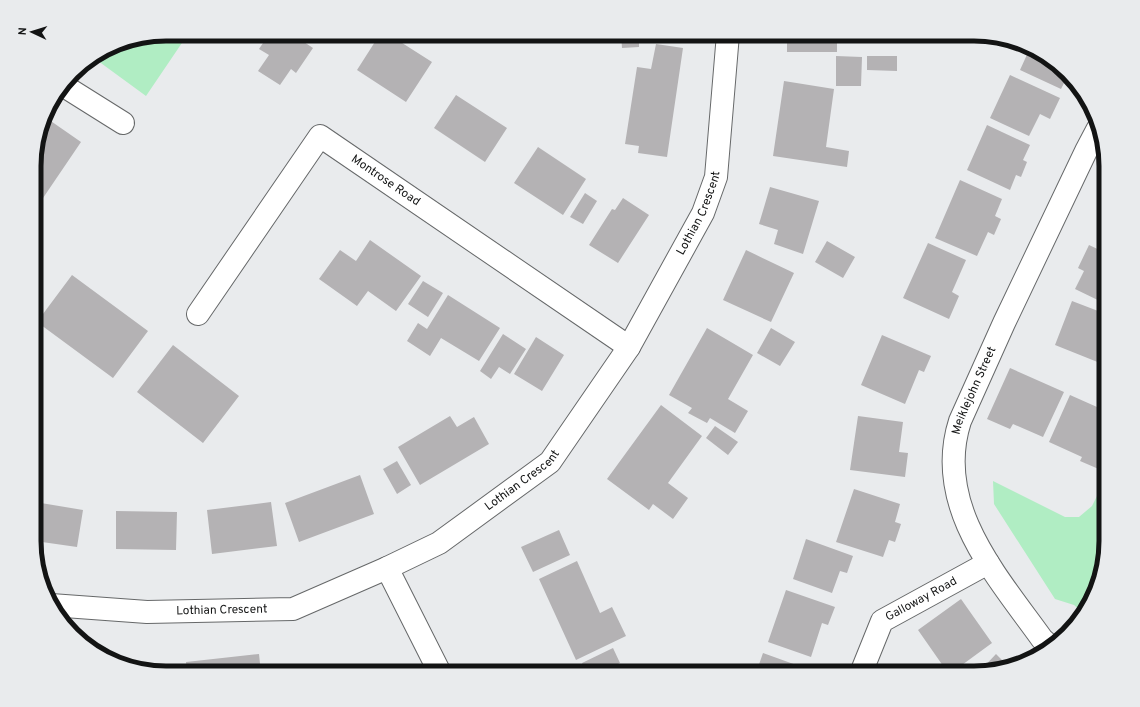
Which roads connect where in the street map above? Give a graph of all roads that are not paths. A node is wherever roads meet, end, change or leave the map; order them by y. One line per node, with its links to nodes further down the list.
1 (727, 41): 6 (street, Lothian Crescent)
2 (68, 89): 3 (street)
3 (123, 123)
4 (1095, 134): 7 (street, Meiklejohn Street)
5 (198, 314): 6 (street, Montrose Road)
6 (629, 347): 8 (street, Lothian Crescent)
7 (988, 563): 10 (street, Meiklejohn Street); 12 (street, Galloway Road)
8 (387, 568): 9 (street, Lothian Crescent); 11 (street)
9 (59, 606)
10 (1046, 643)
11 (436, 666)
12 (864, 666)

